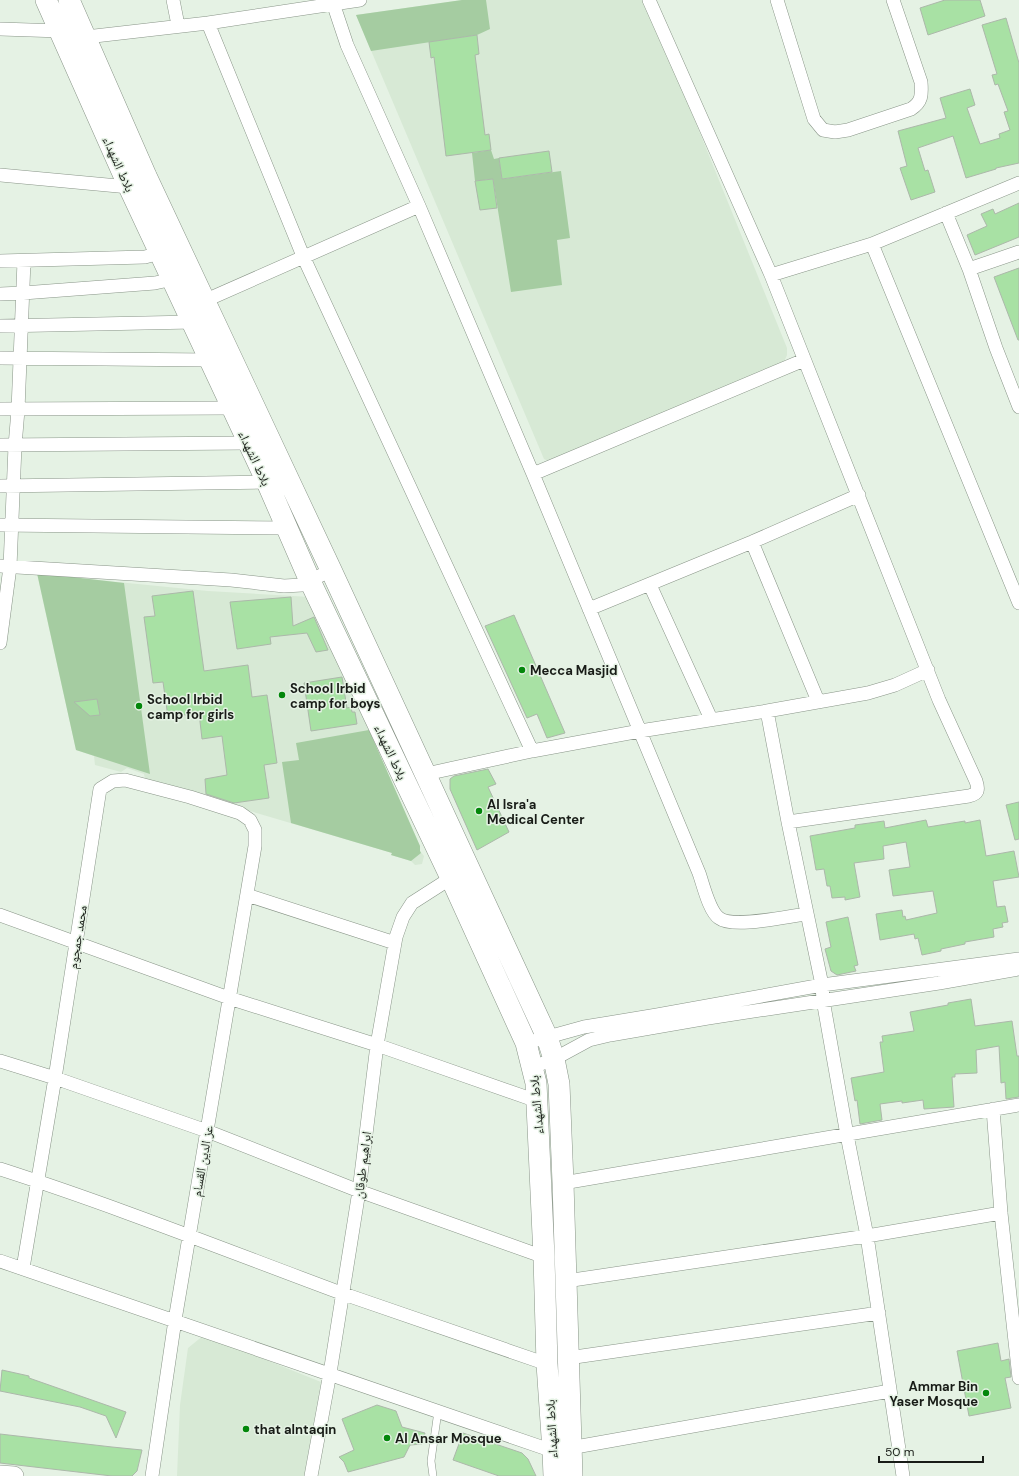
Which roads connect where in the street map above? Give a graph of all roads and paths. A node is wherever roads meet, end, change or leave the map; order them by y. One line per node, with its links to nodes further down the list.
1 (46, 0): 12 (main road, بلاط الشهداء)
2 (69, 0): 13 (main road)
3 (173, 0): 10 (street)
4 (360, 0): 8 (street)
5 (649, 0): 26 (street)
6 (777, 0): 7 (street)
7 (893, 0)
8 (333, 3): 9 (street); 17 (street)
9 (208, 23): 10 (street); 22 (street)
10 (178, 25): 13 (street)
11 (0, 29): 12 (street)
12 (61, 31): 15 (main road, بلاط الشهداء)
13 (86, 37): 15 (main road)
14 (0, 175): 15 (street)
15 (137, 181): 21 (main road, بلاط الشهداء); 30 (main road)
16 (1019, 183): 18 (street)
17 (419, 206): 22 (street); 45 (street)
18 (946, 213): 19 (street); 25 (street)
19 (872, 244): 26 (street); 58 (street)
20 (1019, 252): 25 (street)
21 (160, 253): 24 (street); 27 (main road, بلاط الشهداء)
22 (303, 256): 30 (street); 66 (street)
23 (0, 261): 24 (street)
24 (24, 261): 29 (street)
25 (969, 269): 38 (street)
26 (770, 275): 37 (street)
27 (173, 279): 29 (street); 31 (main road, بلاط الشهداء)
28 (0, 294): 29 (street)
29 (23, 294): 33 (street)
30 (204, 301): 54 (main road)
31 (193, 322): 33 (street); 36 (main road, بلاط الشهداء)
32 (0, 326): 33 (street)
33 (22, 326): 35 (street)
34 (0, 358): 35 (street)
35 (19, 358): 36 (street); 41 (street)
36 (209, 360): 39 (main road, بلاط الشهداء)
37 (804, 360): 45 (street); 49 (street)
38 (1019, 407)
39 (232, 408): 41 (street); 42 (main road, بلاط الشهداء)
40 (0, 409): 41 (street)
41 (18, 410): 44 (street)
42 (248, 443): 44 (street); 46 (main road, بلاط الشهداء)
43 (0, 445): 44 (street)
44 (15, 446): 48 (street)
45 (533, 474): 59 (street)
46 (267, 482): 48 (street); 51 (main road, بلاط الشهداء)
47 (0, 486): 48 (street)
48 (13, 486): 50 (street)
49 (859, 495): 52 (street); 61 (street)
50 (5, 525): 51 (street); 53 (street)
51 (287, 528): 55 (main road, بلاط الشهداء)
52 (752, 542): 56 (street); 62 (street)
53 (5, 567): 55 (street); 57 (street)
54 (331, 570): 55 (street); 67 (main road)
55 (310, 581): 70 (main road, بلاط الشهداء)
56 (650, 585): 59 (street); 64 (street)
57 (3, 593): 60 (street)
58 (1019, 603)
59 (589, 609): 65 (street)
60 (1, 634)
61 (928, 670): 62 (street); 68 (street)
62 (818, 701): 63 (street)
63 (767, 711): 64 (street); 68 (street)
64 (711, 720): 65 (street)
65 (640, 731): 66 (street); 72 (street)
66 (532, 751): 67 (street)
67 (426, 774): 81 (main road)
68 (788, 822): 72 (street)
69 (255, 846): 71 (street, عز الدين القسام); 75 (street, محمد جمجوم)
70 (451, 878): 74 (street, ابراهيم طوقان); 82 (main road, بلاط الشهداء)
71 (246, 895): 74 (street); 79 (street, عز الدين القسام)
72 (807, 914): 78 (street)
73 (0, 915): 75 (street)
74 (395, 943): 83 (street, ابراهيم طوقان)
75 (76, 944): 79 (street); 87 (street, محمد جمجوم)
76 (1019, 959): 78 (street)
77 (1019, 969): 80 (street)
78 (822, 985): 80 (street); 81 (street)
79 (229, 998): 83 (street); 91 (street, عز الدين القسام)
80 (823, 1000): 84 (street); 92 (street)
81 (546, 1037): 82 (street); 84 (main road)
82 (526, 1043): 86 (main road, بلاط الشهداء)
83 (377, 1045): 88 (street); 96 (street, ابراهيم طوقان)
84 (554, 1059): 86 (street); 95 (main road)
85 (0, 1061): 87 (street)
86 (533, 1067): 88 (main road, بلاط الشهداء)
87 (55, 1078): 91 (street); 94 (street, محمد جمجوم)
88 (537, 1102): 100 (main road, بلاط الشهداء)
89 (1019, 1105): 90 (street)
90 (993, 1109): 92 (street); 97 (street)
91 (207, 1130): 96 (street); 98 (street, عز الدين القسام)
92 (847, 1135): 95 (street); 99 (street)
93 (0, 1169): 94 (street)
94 (38, 1182): 98 (street); 102 (street, محمد جمجوم)
95 (563, 1183): 103 (main road)
96 (359, 1191): 100 (street); 105 (street, ابراهيم طوقان)
97 (1001, 1213): 99 (street); 104 (street)
98 (189, 1236): 105 (street); 107 (street, عز الدين القسام)
99 (867, 1236): 103 (street); 106 (street)
100 (544, 1257): 109 (main road, بلاط الشهداء)
101 (0, 1260): 102 (street)
102 (23, 1268): 107 (street)
103 (566, 1281): 108 (main road)
104 (1014, 1289): 111 (street)
105 (343, 1293): 109 (street); 110 (street, ابراهيم طوقان)
106 (879, 1313): 108 (street); 112 (street)
107 (175, 1320): 110 (street); 117 (street, عز الدين القسام)
108 (568, 1358): 114 (main road)
109 (547, 1364): 114 (main road, بلاط الشهداء)
110 (330, 1373): 113 (street); 118 (street, ابراهيم طوقان)
111 (1019, 1378)
112 (890, 1391): 114 (street); 122 (street)
113 (438, 1411): 114 (street); 119 (lane)
114 (562, 1450): 120 (main road, بلاط الشهداء); 121 (main road)
115 (0, 1475): 116 (main road)
116 (14, 1476)
117 (152, 1476)
118 (311, 1476)
119 (434, 1476)
120 (554, 1476)
121 (572, 1476)
122 (903, 1476)

